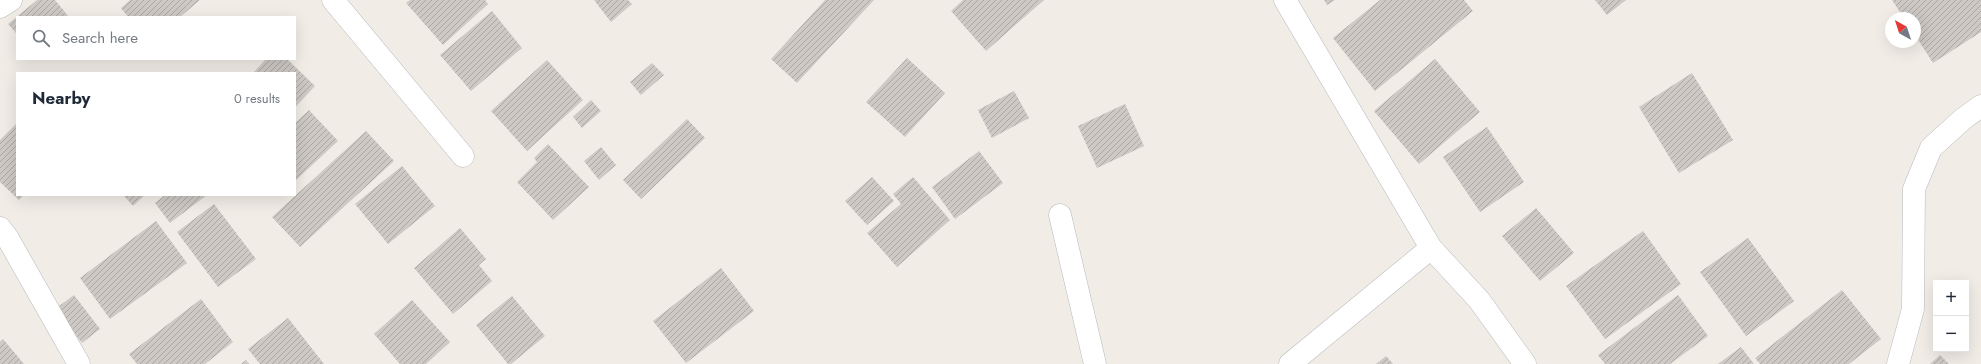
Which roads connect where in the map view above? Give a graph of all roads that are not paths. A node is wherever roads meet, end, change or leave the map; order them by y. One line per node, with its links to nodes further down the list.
1 (11, 0): 4 (street)
2 (333, 0): 6 (street)
3 (1285, 0): 9 (street)
4 (0, 7)
5 (1981, 106): 14 (street)
6 (463, 156)
7 (1060, 215): 11 (street)
8 (0, 228): 10 (street)
9 (1431, 248): 12 (street); 13 (street)
10 (79, 364)
11 (1095, 364)
12 (1290, 364)
13 (1525, 364)
14 (1898, 364)

